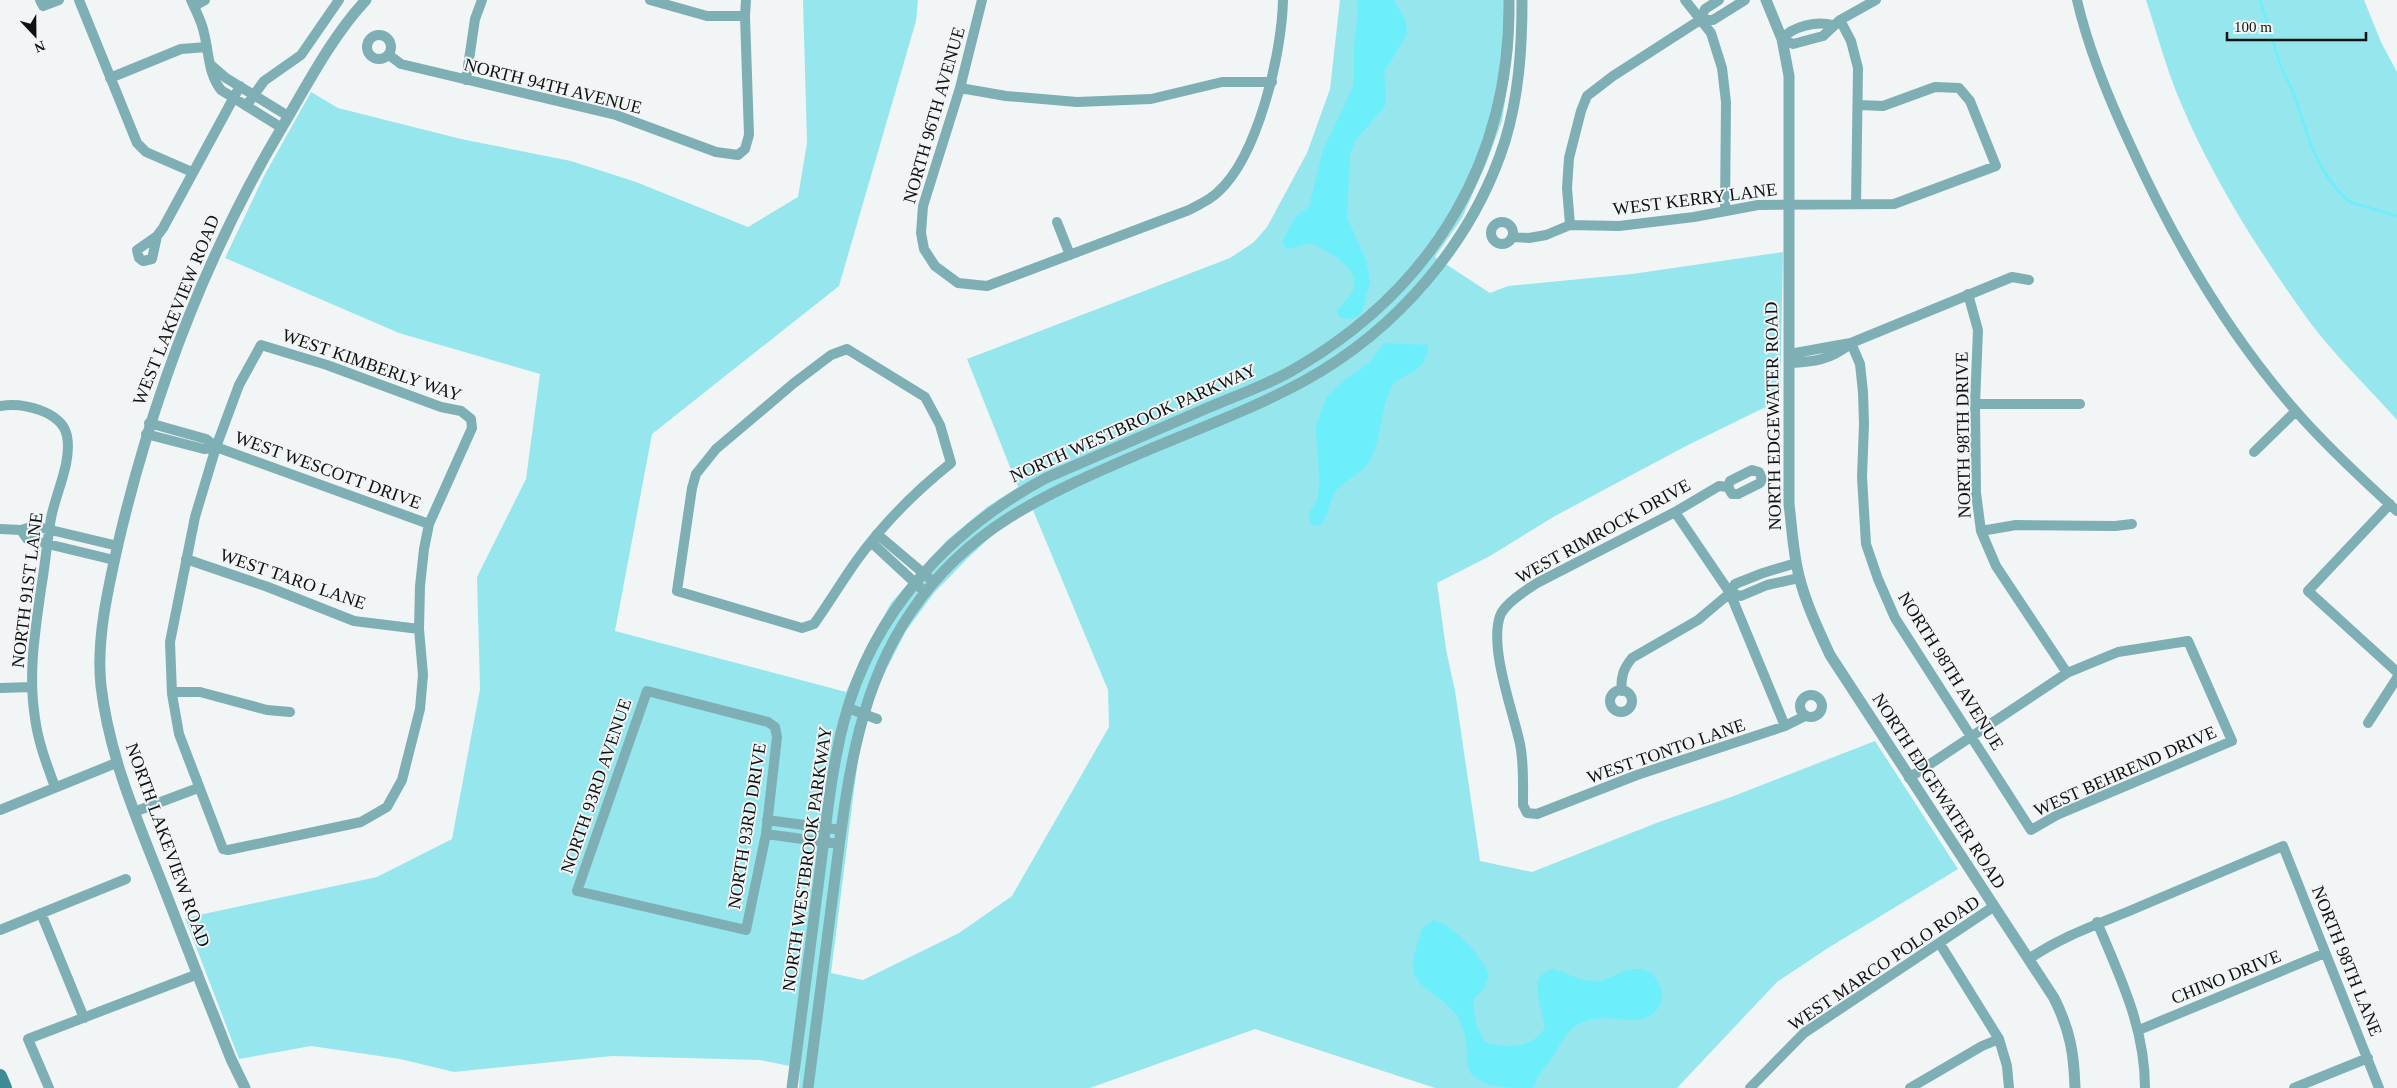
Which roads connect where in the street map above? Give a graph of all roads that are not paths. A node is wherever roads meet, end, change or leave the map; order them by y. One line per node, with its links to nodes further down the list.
1 (59, 0): 19 (street)
2 (79, 0): 28 (street)
3 (205, 0): 20 (street)
4 (340, 0): 33 (street)
5 (366, 0): 37 (street, WEST LAKEVIEW ROAD)
6 (482, 0): 29 (street)
7 (650, 0): 21 (street)
8 (746, 0): 21 (street)
9 (982, 0): 32 (street, NORTH 96TH AVENUE)
10 (1283, 0): 30 (street)
11 (1509, 0): 55 (street, NORTH WESTBROOK PARKWAY)
12 (1522, 0): 57 (street, NORTH WESTBROOK PARKWAY)
13 (1685, 0): 22 (street)
14 (1719, 0): 22 (street)
15 (1745, 0): 22 (street)
16 (1766, 0): 24 (street, NORTH EDGEWATER ROAD)
17 (1876, 0): 23 (street)
18 (2077, 0): 56 (street)
19 (41, 3)
20 (193, 3): 25 (street)
21 (745, 16): 29 (street, NORTH 94TH AVENUE)
22 (1700, 20): 42 (street); 44 (street)
23 (1836, 22): 24 (street); 35 (street)
24 (1782, 39): 40 (street, NORTH EDGEWATER ROAD)
25 (207, 47): 27 (street); 28 (street)
26 (388, 55): 29 (street, NORTH 94TH AVENUE)
27 (211, 65): 31 (street); 34 (street)
28 (110, 78): 39 (street)
29 (466, 80)
30 (1272, 82): 32 (street); 47 (street)
31 (240, 86): 33 (street); 34 (street)
32 (960, 88): 47 (street, NORTH 96TH AVENUE)
33 (253, 94): 36 (street); 37 (street)
34 (233, 97): 36 (street); 39 (street)
35 (1859, 105): 41 (street); 41 (street, WEST KERRY LANE)
36 (246, 106): 38 (street)
37 (288, 116): 38 (street, WEST LAKEVIEW ROAD)
38 (282, 128): 58 (street, WEST LAKEVIEW ROAD)
39 (192, 172): 45 (street)
40 (1790, 204): 41 (street, WEST KERRY LANE); 42 (street, WEST KERRY LANE); 51 (street, NORTH EDGEWATER ROAD)
41 (1856, 204)
42 (1725, 210): 44 (street, WEST KERRY LANE)
43 (1057, 222): 47 (street)
44 (1570, 225): 46 (street, WEST KERRY LANE)
45 (156, 236)
46 (1513, 237)
47 (1070, 255)
48 (2029, 280): 49 (street)
49 (1968, 294): 50 (street); 52 (street, NORTH 98TH DRIVE)
50 (1851, 343): 51 (street); 102 (street, NORTH 98TH AVENUE)
51 (1789, 358): 79 (street, NORTH EDGEWATER ROAD)
52 (1975, 404): 53 (street); 73 (street, NORTH 98TH DRIVE)
53 (2080, 404)
54 (0, 406): 72 (street, NORTH 91ST LANE)
55 (1205, 409): 57 (street); 61 (street, NORTH WESTBROOK PARKWAY)
56 (2296, 411): 60 (street); 65 (street)
57 (1211, 423): 62 (street, NORTH WESTBROOK PARKWAY)
58 (148, 429): 59 (street, WEST WESCOTT DRIVE); 76 (street, WEST LAKEVIEW ROAD)
59 (216, 447): 68 (street, WEST WESCOTT DRIVE); 68 (street, WEST KIMBERLY WAY); 77 (street)
60 (2254, 452)
61 (1096, 456): 62 (street); 64 (street, NORTH WESTBROOK PARKWAY)
62 (1102, 470): 66 (street, NORTH WESTBROOK PARKWAY)
63 (1728, 487): 67 (street, WEST RIMROCK DRIVE)
64 (1011, 496): 66 (street); 80 (street, NORTH WESTBROOK PARKWAY)
65 (2393, 508): 87 (street)
66 (1019, 510): 83 (street, NORTH WESTBROOK PARKWAY)
67 (1675, 512): 85 (street); 109 (street, WEST RIMROCK DRIVE)
68 (429, 524): 86 (street)
69 (2132, 524): 73 (street)
70 (0, 529): 71 (street)
71 (22, 530): 72 (street); 75 (street)
72 (50, 530): 75 (street, NORTH 91ST LANE); 76 (street)
73 (1981, 531): 88 (street, NORTH 98TH DRIVE)
74 (874, 538): 74 (street); 80 (street); 82 (street)
75 (48, 544): 78 (street); 90 (street, NORTH 91ST LANE)
76 (118, 546): 78 (street, NORTH LAKEVIEW ROAD)
77 (186, 559): 86 (street, WEST TARO LANE); 93 (street)
78 (114, 560): 103 (street, NORTH LAKEVIEW ROAD)
79 (1796, 563): 81 (street, NORTH EDGEWATER ROAD); 85 (street)
80 (923, 573): 82 (street, NORTH WESTBROOK PARKWAY); 83 (street)
81 (1799, 578): 85 (street); 104 (street, NORTH EDGEWATER ROAD)
82 (914, 582): 84 (street); 94 (street, NORTH WESTBROOK PARKWAY)
83 (934, 582): 84 (street, NORTH WESTBROOK PARKWAY)
84 (925, 592): 96 (street, NORTH WESTBROOK PARKWAY)
85 (1730, 593): 92 (street); 100 (street)
86 (419, 629): 106 (street)
87 (2397, 672)
88 (2067, 673): 102 (street); 113 (street, WEST BEHREND DRIVE)
89 (2397, 678): 99 (street)
90 (32, 687): 91 (street); 105 (street, NORTH 91ST LANE)
91 (0, 688)
92 (1622, 691)
93 (172, 692): 95 (street); 106 (street)
94 (848, 708): 96 (street); 111 (street, NORTH WESTBROOK PARKWAY)
95 (290, 712)
96 (863, 713): 98 (street); 112 (street, NORTH WESTBROOK PARKWAY)
97 (1805, 716): 100 (street, WEST TONTO LANE)
98 (877, 719)
99 (2368, 723)
100 (1785, 726): 109 (street, WEST TONTO LANE)
101 (775, 727): 110 (street, NORTH 93RD DRIVE); 122 (street, NORTH 93RD AVENUE)
102 (1971, 737): 104 (street); 113 (street, NORTH 98TH AVENUE)
103 (116, 763): 105 (street); 108 (street, NORTH LAKEVIEW ROAD)
104 (1909, 778): 118 (street, NORTH EDGEWATER ROAD)
105 (55, 787): 107 (street)
106 (198, 788): 108 (street)
107 (0, 810)
108 (134, 812): 126 (street, NORTH LAKEVIEW ROAD)
109 (1538, 814)
110 (767, 820): 111 (street); 114 (street, NORTH 93RD DRIVE)
111 (826, 828): 112 (street); 115 (street, NORTH WESTBROOK PARKWAY)
112 (841, 830): 116 (street, NORTH WESTBROOK PARKWAY)
113 (2031, 830)
114 (766, 834): 115 (street); 122 (street, NORTH 93RD DRIVE)
115 (823, 842): 116 (street); 135 (street, NORTH WESTBROOK PARKWAY)
116 (839, 844): 136 (street, NORTH WESTBROOK PARKWAY)
117 (126, 879): 119 (street)
118 (1994, 907): 123 (street, WEST MARCO POLO ROAD); 125 (street, NORTH EDGEWATER ROAD)
119 (41, 913): 121 (street); 127 (street)
120 (2097, 922): 124 (street, NORTH 98TH LANE); 125 (street); 128 (street)
121 (0, 930)
122 (746, 930)
123 (1940, 944): 129 (street); 137 (street, WEST MARCO POLO ROAD)
124 (2325, 953): 128 (street, CHINO DRIVE); 130 (street, NORTH 98TH LANE)
125 (2030, 958): 140 (street, NORTH EDGEWATER ROAD)
126 (198, 974): 127 (street); 134 (street, NORTH LAKEVIEW ROAD)
127 (84, 1018): 133 (street)
128 (2139, 1030): 141 (street)
129 (1999, 1039): 138 (street); 139 (street)
130 (2368, 1058): 142 (street); 143 (street, NORTH 98TH LANE)
131 (0, 1076): 132 (main road)
132 (5, 1088)
133 (48, 1088)
134 (245, 1088)
135 (792, 1088)
136 (808, 1088)
137 (1750, 1088)
138 (1910, 1088)
139 (2009, 1088)
140 (2075, 1088)
141 (2145, 1088)
142 (2294, 1088)
143 (2379, 1088)

